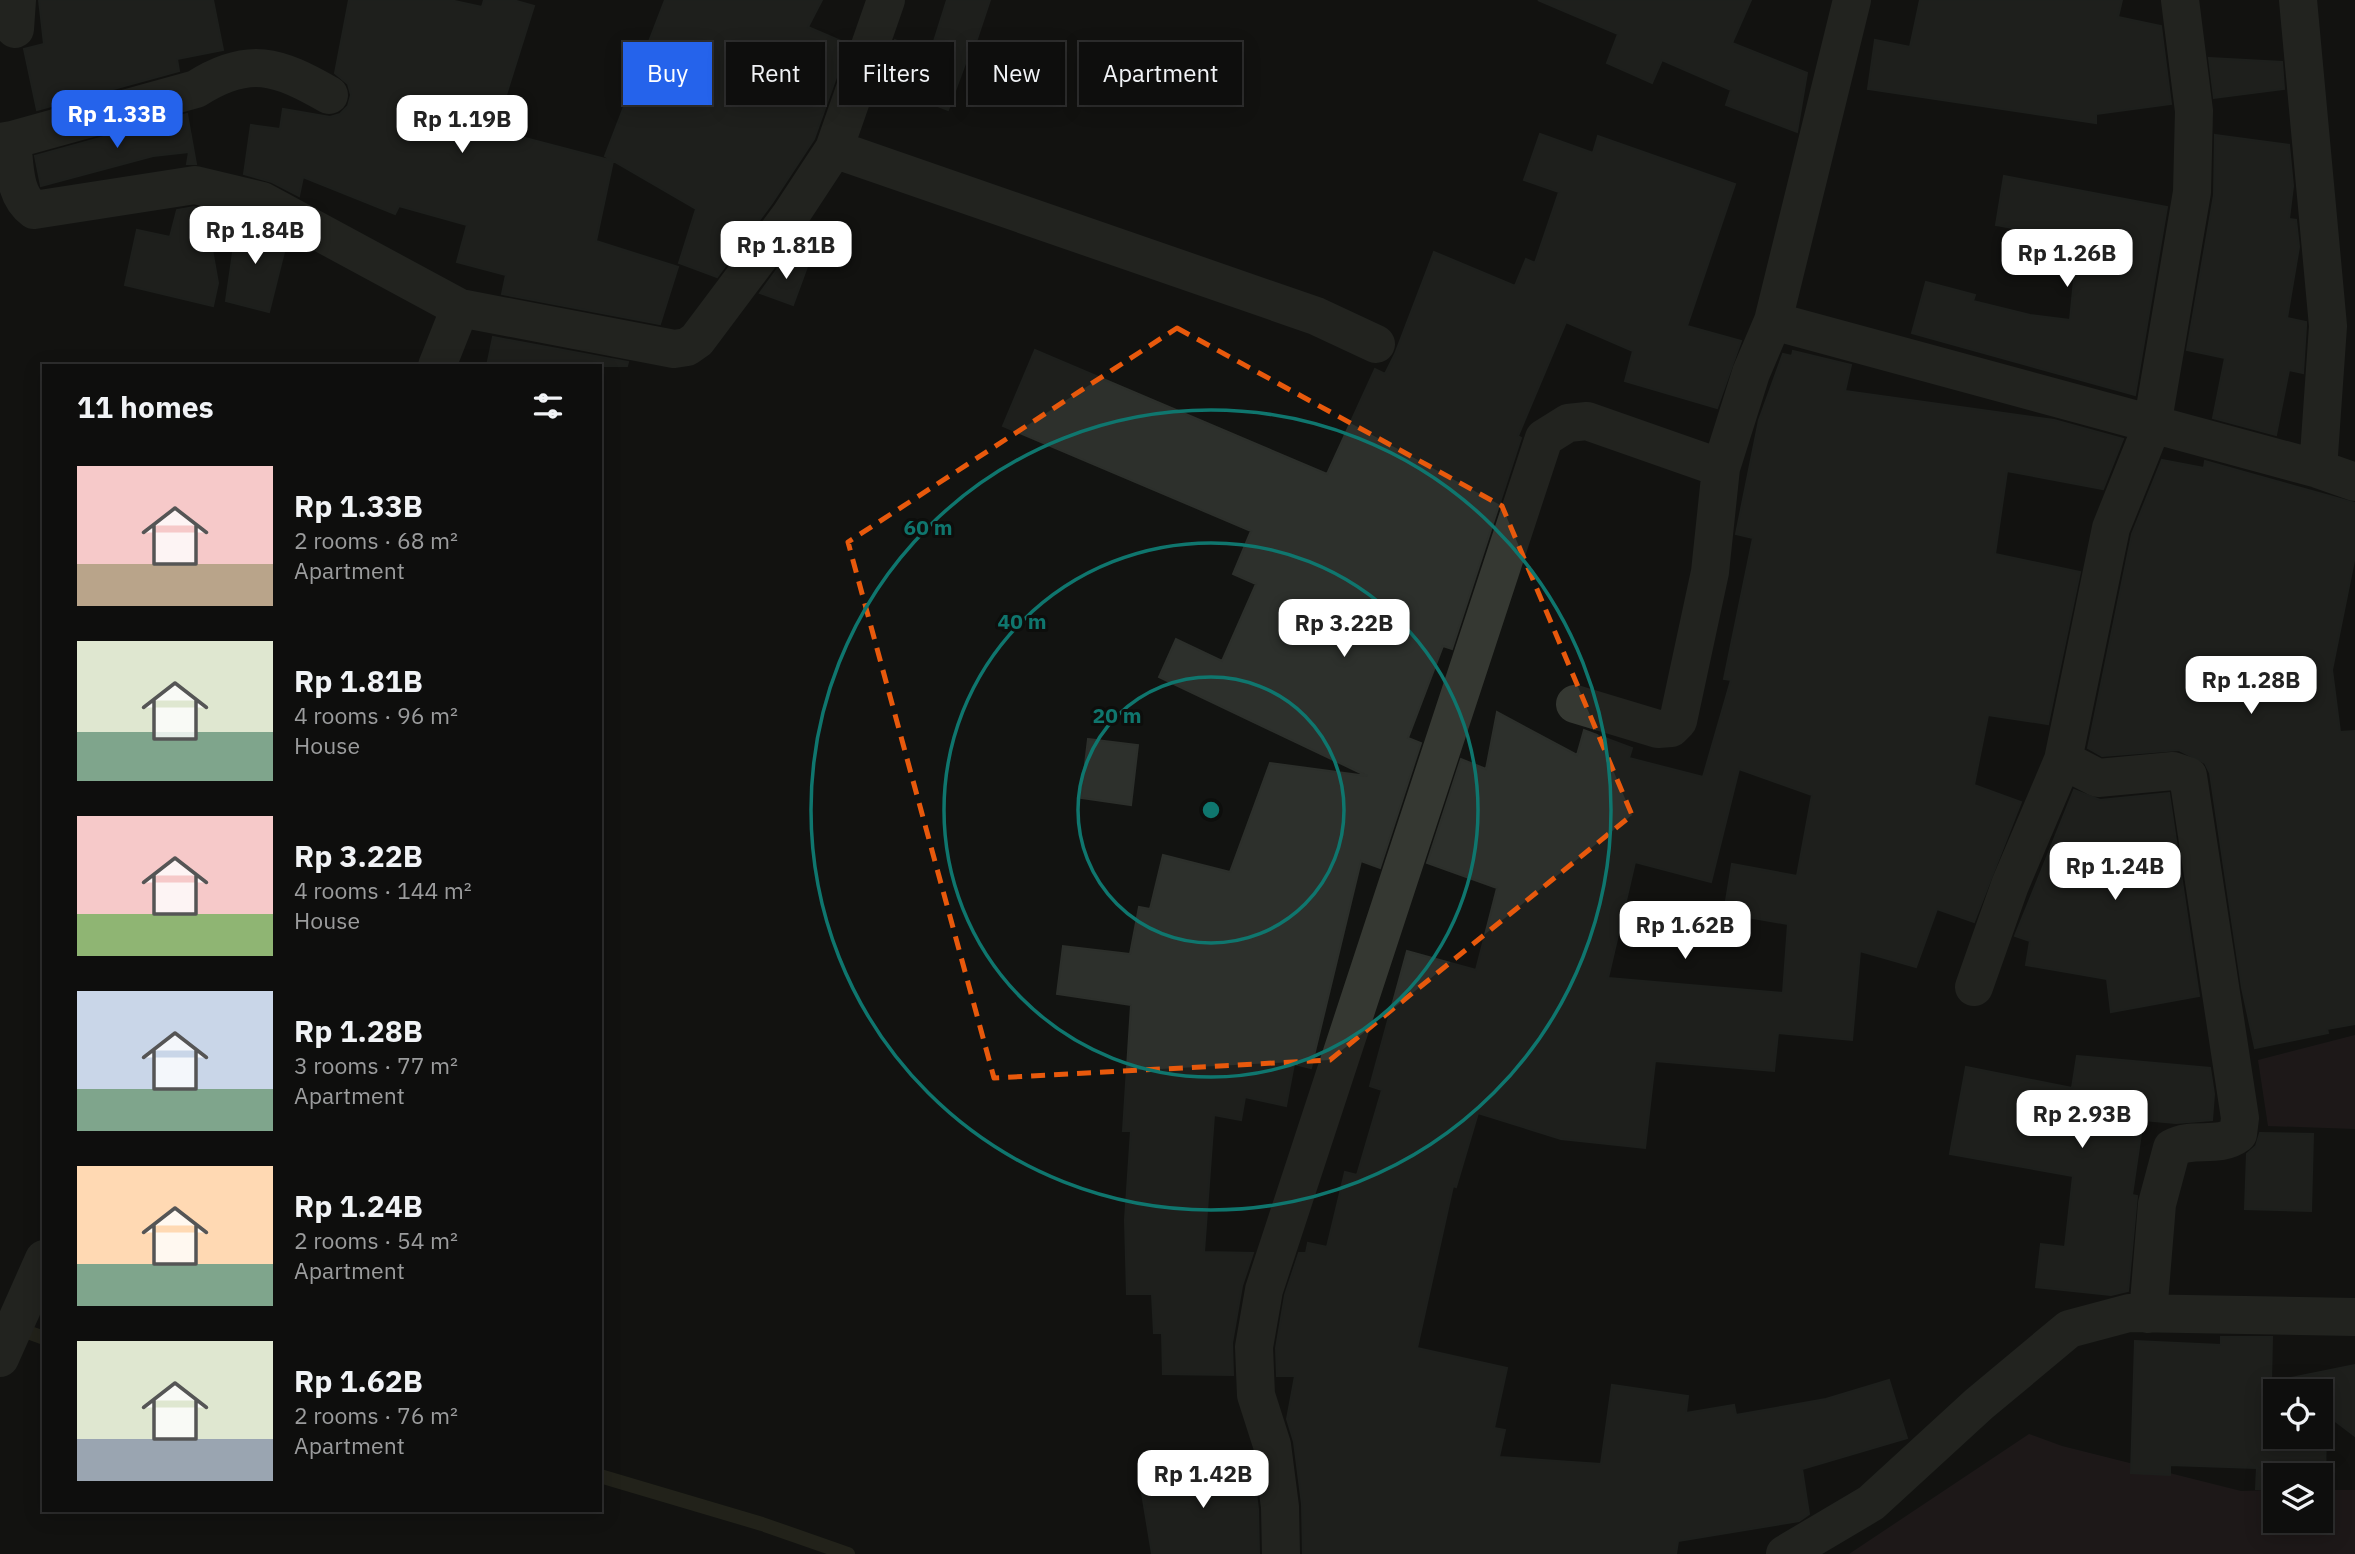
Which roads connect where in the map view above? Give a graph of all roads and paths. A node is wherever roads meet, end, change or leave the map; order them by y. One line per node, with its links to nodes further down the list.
1 (887, 0): 7 (street)
2 (1853, 0): 9 (street)
3 (2180, 0): 12 (street)
4 (2298, 0): 14 (street)
5 (329, 95): 6 (street)
6 (6, 141): 8 (street)
7 (834, 149): 8 (street); 10 (street)
8 (460, 308): 11 (street)
9 (1773, 321): 12 (street); 13 (street)
10 (1376, 344)
11 (438, 364)
12 (2152, 426): 14 (street); 17 (street)
13 (1721, 468): 16 (street); 23 (street)
14 (2318, 469): 15 (street)
15 (2355, 482)
16 (1575, 704)
17 (2063, 760): 18 (street); 20 (street)
18 (1974, 987)
19 (42, 1263): 22 (street)
20 (2148, 1314): 21 (street); 24 (street)
21 (2355, 1317)
22 (0, 1358)
23 (1281, 1554)
24 (1785, 1554)

